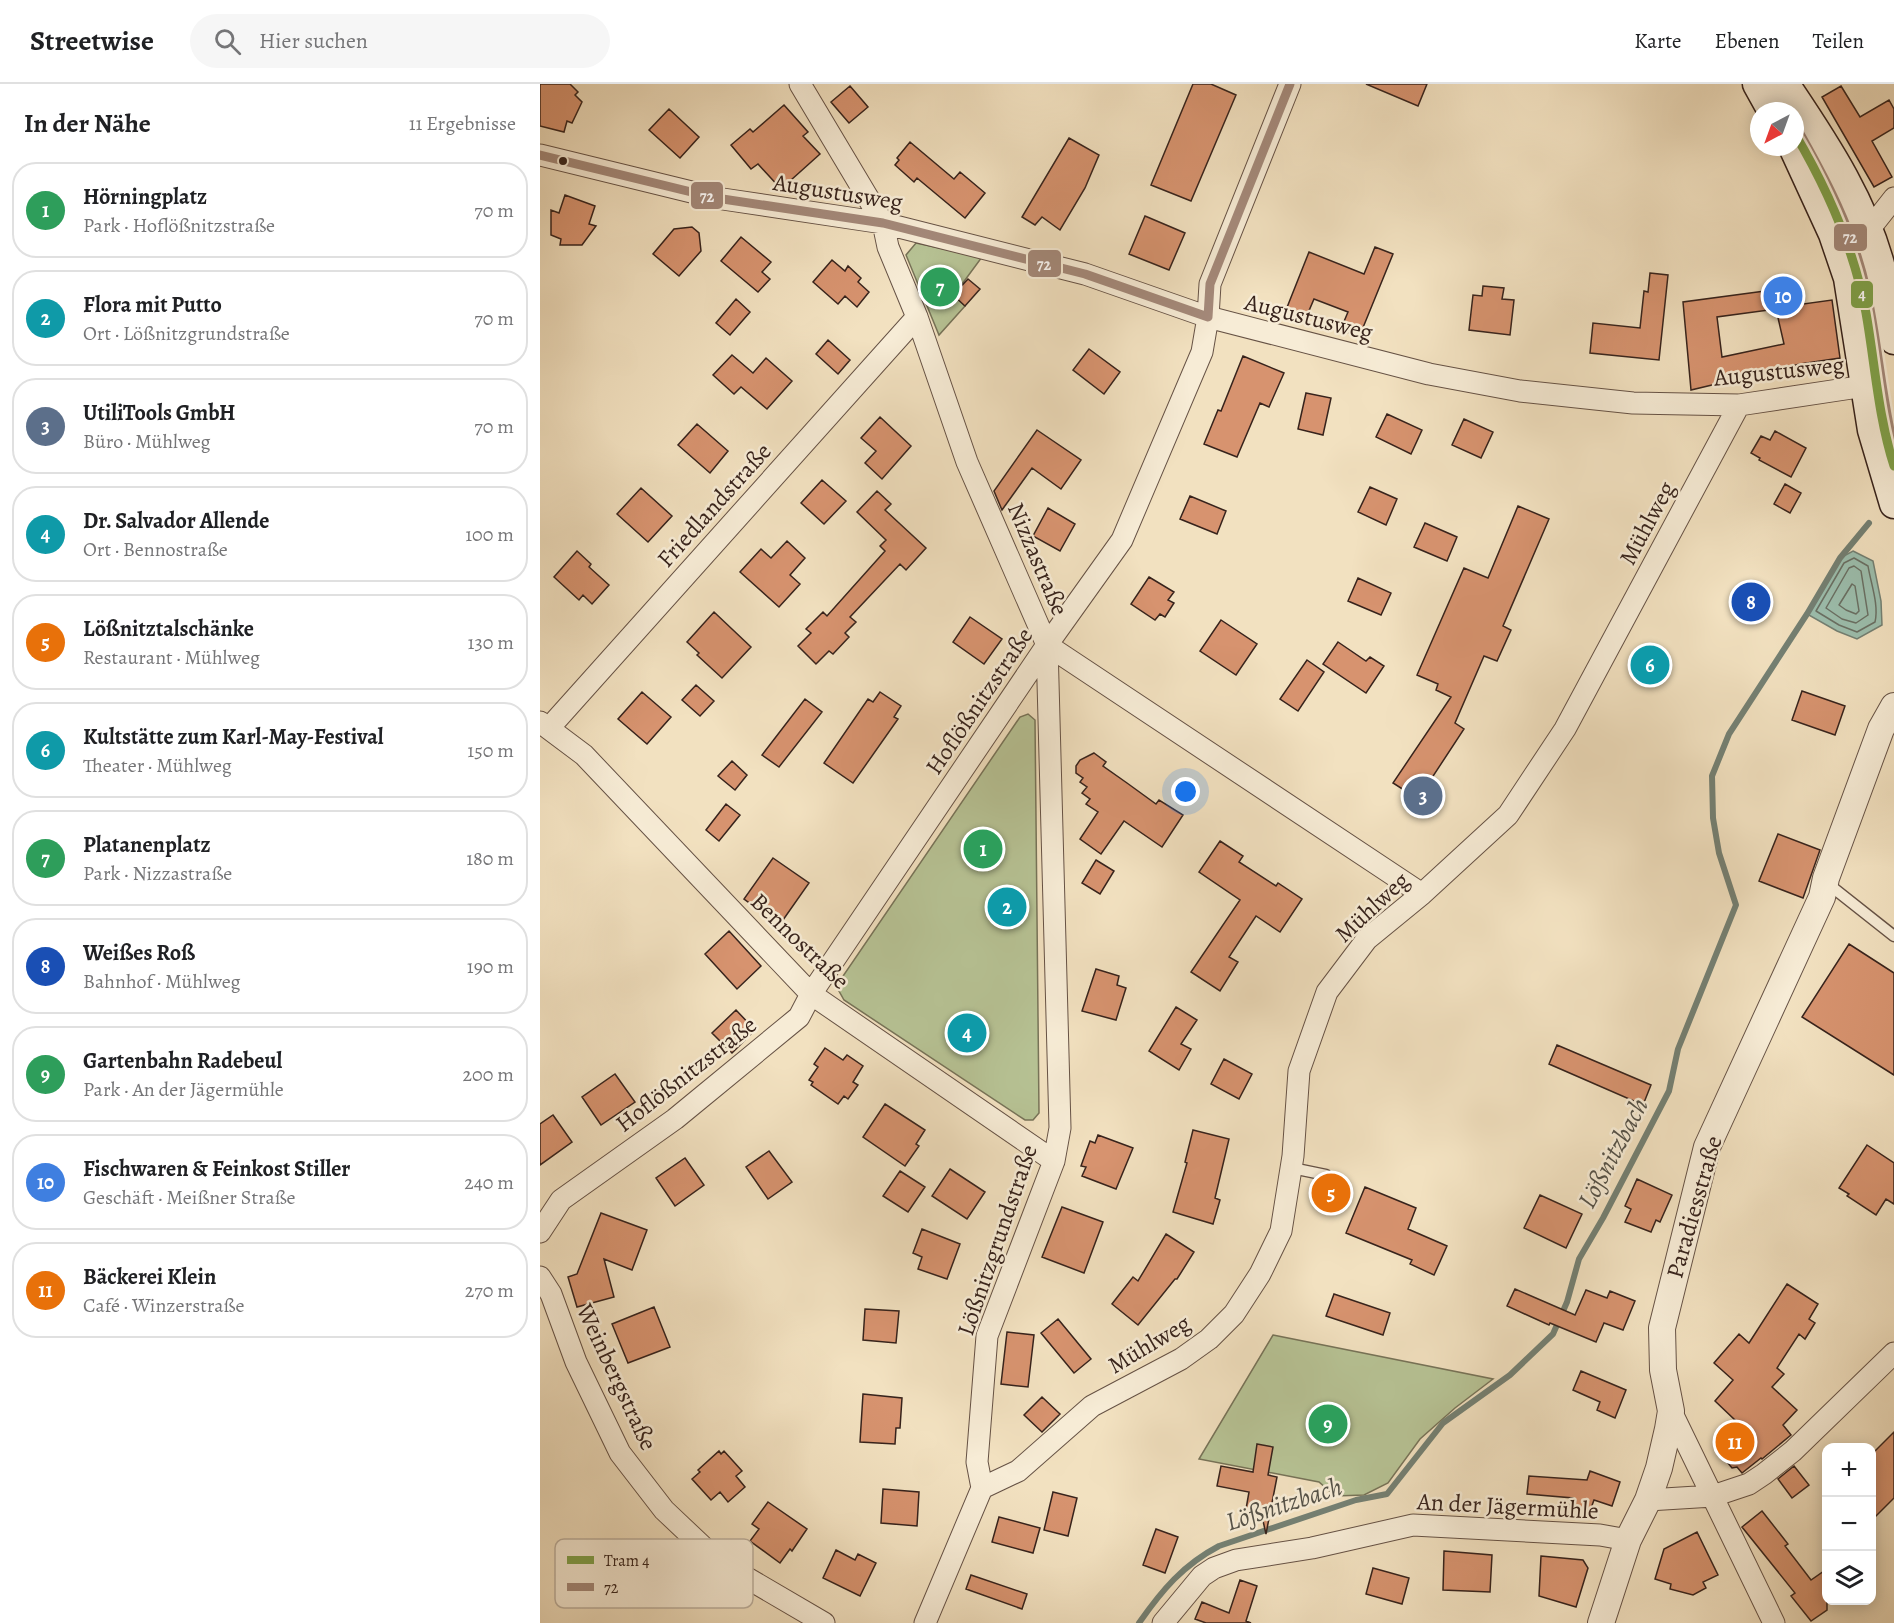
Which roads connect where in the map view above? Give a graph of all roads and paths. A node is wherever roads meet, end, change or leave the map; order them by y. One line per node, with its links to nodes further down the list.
1 (800, 84): 10 (street, Nizzastraße)
2 (1290, 84): 13 (street, Hoflößnitzstraße)
3 (1757, 84): 5 (main road)
4 (1785, 84): 11 (main road)
5 (1767, 102)
6 (1804, 140): 17 (lane)
7 (540, 155): 10 (street, Augustusweg)
8 (1797, 156): 15 (main road)
9 (1894, 198): 11 (street)
10 (883, 222): 12 (street, Nizzastraße); 13 (street, Augustusweg)
11 (1868, 231): 14 (main road)
12 (917, 317): 19 (street, Nizzastraße); 21 (street, Friedlandstraße)
13 (1208, 317): 16 (street, Augustusweg); 19 (street, Hoflößnitzstraße)
14 (1894, 340)
15 (1865, 386): 16 (street, Augustusweg); 18 (main road)
16 (1739, 405): 23 (street, Mühlweg)
17 (1894, 448)
18 (1894, 504)
19 (1047, 645): 23 (street, Nizzastraße); 25 (street, Hoflößnitzstraße); 26 (street, Lößnitzgrundstraße)
20 (1894, 706): 22 (street, Paradiesstraße)
21 (545, 725): 25 (street, Bennostraße)
22 (1826, 878): 24 (lane); 32 (street, Paradiesstraße)
23 (1422, 894): 27 (street, Mühlweg)
24 (1894, 936)
25 (811, 994): 26 (street, Bennostraße); 29 (street, Hoflößnitzstraße)
26 (1054, 1161): 33 (street, Lößnitzgrundstraße)
27 (1292, 1168): 28 (lane); 33 (street, Mühlweg)
28 (1326, 1175)
29 (540, 1232)
30 (540, 1277): 36 (street, Weinbergstraße)
31 (1894, 1353): 34 (street)
32 (1671, 1411): 34 (street); 35 (street, Paradiesstraße)
33 (982, 1488): 40 (street)
34 (1713, 1496): 35 (street); 43 (street)
35 (1648, 1500): 37 (street, Paradiesstraße)
36 (694, 1539)
37 (1628, 1540): 41 (street, An der Jägermühle); 42 (street, Paradiesstraße)
38 (753, 1582): 39 (street, Weinbergstraße)
39 (824, 1623)
40 (925, 1623)
41 (1163, 1623)
42 (1601, 1623)
43 (1774, 1623)

